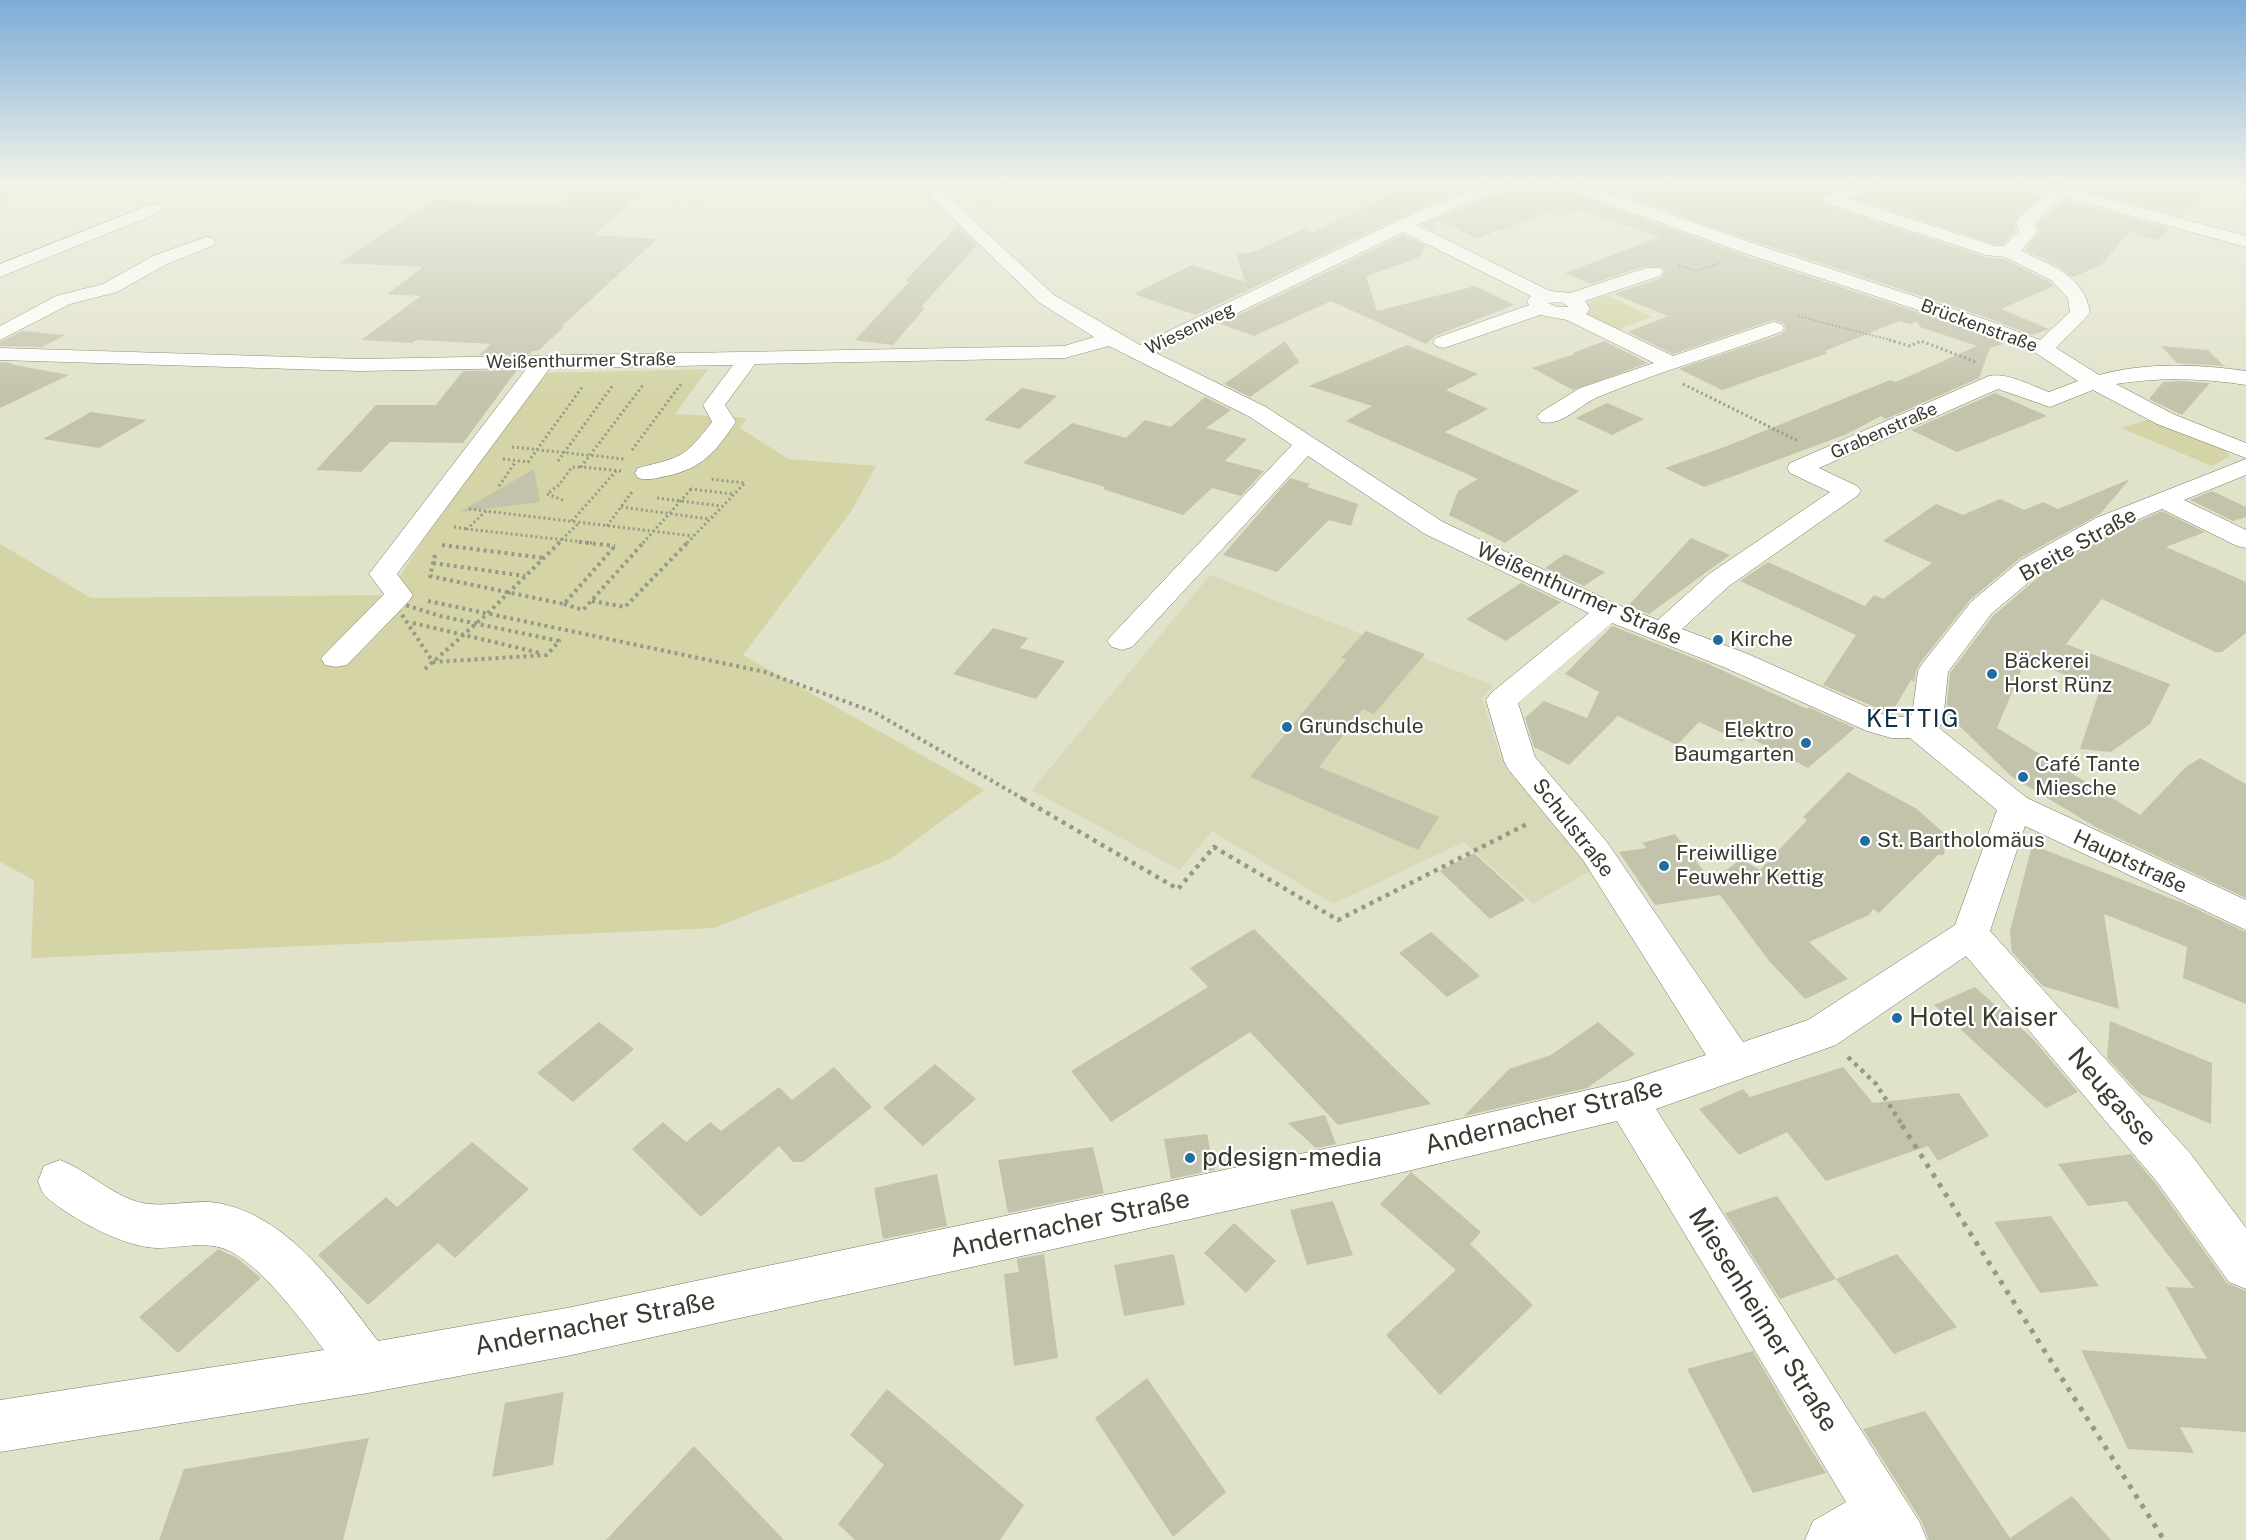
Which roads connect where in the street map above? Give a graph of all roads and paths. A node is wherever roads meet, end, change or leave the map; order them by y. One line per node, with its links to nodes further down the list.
1 (42, 254): 9 (street)
2 (176, 254): 14 (street)
3 (1000, 254): 15 (street, Weißenthurmer Straße)
4 (1344, 254): 19 (street, Wiesenweg)
5 (1456, 254): 11 (street)
6 (1744, 254): 10 (path)
7 (1766, 254): 17 (street, Brückenstraße)
8 (2013, 254): 17 (street)
9 (0, 271)
10 (1653, 272): 12 (street)
11 (1544, 302): 12 (street); 16 (street)
12 (1571, 306): 24 (street)
13 (1774, 328): 24 (street); 29 (path)
14 (0, 334)
15 (1111, 339): 19 (street, Weißenthurmer Straße); 21 (street, Weißenthurmer Straße)
16 (1443, 342)
17 (2043, 349): 30 (street, Brückenstraße)
18 (0, 354): 20 (street, Weißenthurmer Straße)
19 (1138, 354): 33 (street, Weißenthurmer Straße)
20 (49, 355): 23 (street, Weißenthurmer Straße); 25 (street, Weißenthurmer Straße)
21 (749, 358): 22 (street, Weißenthurmer Straße); 47 (street)
22 (631, 360): 23 (street, Weißenthurmer Straße); 37 (path)
23 (543, 362): 57 (street)
24 (1662, 366): 32 (street); 38 (path)
25 (0, 377)
26 (2246, 378): 30 (street)
27 (684, 380): 41 (path)
28 (645, 381): 39 (path)
29 (1997, 381): 30 (street); 38 (street, Grabenstraße)
30 (2095, 382): 36 (street, Brückenstraße)
31 (585, 383): 35 (path)
32 (1549, 417)
33 (1307, 443): 79 (street, Weißenthurmer Straße); 84 (street)
34 (508, 447): 35 (path)
35 (537, 450): 37 (path); 42 (path)
36 (2246, 450)
37 (564, 453): 39 (path); 43 (path)
38 (1828, 455): 82 (street, Grabenstraße)
39 (590, 456): 41 (path); 45 (path)
40 (499, 459): 42 (path)
41 (624, 460): 46 (path)
42 (517, 461): 49 (path)
43 (558, 461)
44 (2246, 466): 55 (street, Breite Straße)
45 (581, 467): 46 (path); 54 (path)
46 (616, 470): 47 (path); 63 (path)
47 (647, 473): 51 (path)
48 (697, 483): 56 (path)
49 (499, 486)
50 (734, 494): 58 (path)
51 (630, 495): 52 (path); 59 (path)
52 (640, 496)
53 (651, 497): 56 (path)
54 (563, 500)
55 (2163, 500): 69 (street); 89 (street, Breite Straße)
56 (680, 501): 58 (path); 61 (path)
57 (435, 505): 60 (path); 78 (street)
58 (722, 506): 62 (path)
59 (621, 507): 61 (path); 65 (path)
60 (486, 511): 63 (path); 68 (path)
61 (669, 514): 62 (path); 66 (path)
62 (709, 519): 67 (path)
63 (572, 522): 64 (path)
64 (580, 522): 65 (path); 68 (path)
65 (607, 526): 66 (path)
66 (653, 531): 67 (path); 76 (path)
67 (693, 536): 76 (path)
68 (562, 540): 72 (path); 77 (path)
69 (2246, 540)
70 (438, 544): 72 (path)
71 (435, 554): 73 (path)
72 (544, 558): 74 (path)
73 (433, 563): 74 (path); 75 (path)
74 (525, 576): 75 (path)
75 (508, 592): 77 (path); 80 (path)
76 (592, 601): 77 (path)
77 (564, 604)
78 (399, 606): 80 (path); 81 (path); 83 (path); 86 (street); 87 (path)
79 (1608, 611): 82 (street, Weißenthurmer Straße); 91 (street, Schulstraße)
80 (487, 614): 81 (path); 91 (path)
81 (476, 623): 83 (path); 85 (path)
82 (1662, 632): 89 (street, Weißenthurmer Straße)
83 (463, 635): 85 (path); 87 (path)
84 (1122, 641)
85 (547, 655): 87 (path)
86 (336, 658)
87 (433, 662): 88 (path)
88 (425, 669)
89 (1917, 727): 90 (street)
90 (2015, 807): 92 (street, Hauptstraße); 93 (street)
91 (1559, 808): 95 (street, Schulstraße)
92 (2246, 916)
93 (1970, 934): 94 (street, Andernacher Straße); 98 (street, Neugasse)
94 (1822, 1033): 95 (street, Andernacher Straße); 103 (path)
95 (1735, 1064): 96 (street, Andernacher Straße)
96 (1627, 1100): 99 (street, Andernacher Straße); 101 (street, Miesenheimer Straße)
97 (60, 1181): 99 (street)
98 (2246, 1266)
99 (368, 1368): 100 (street, Andernacher Straße)
100 (0, 1426)
101 (1891, 1525): 102 (street)
102 (1832, 1540)
103 (2164, 1540)

